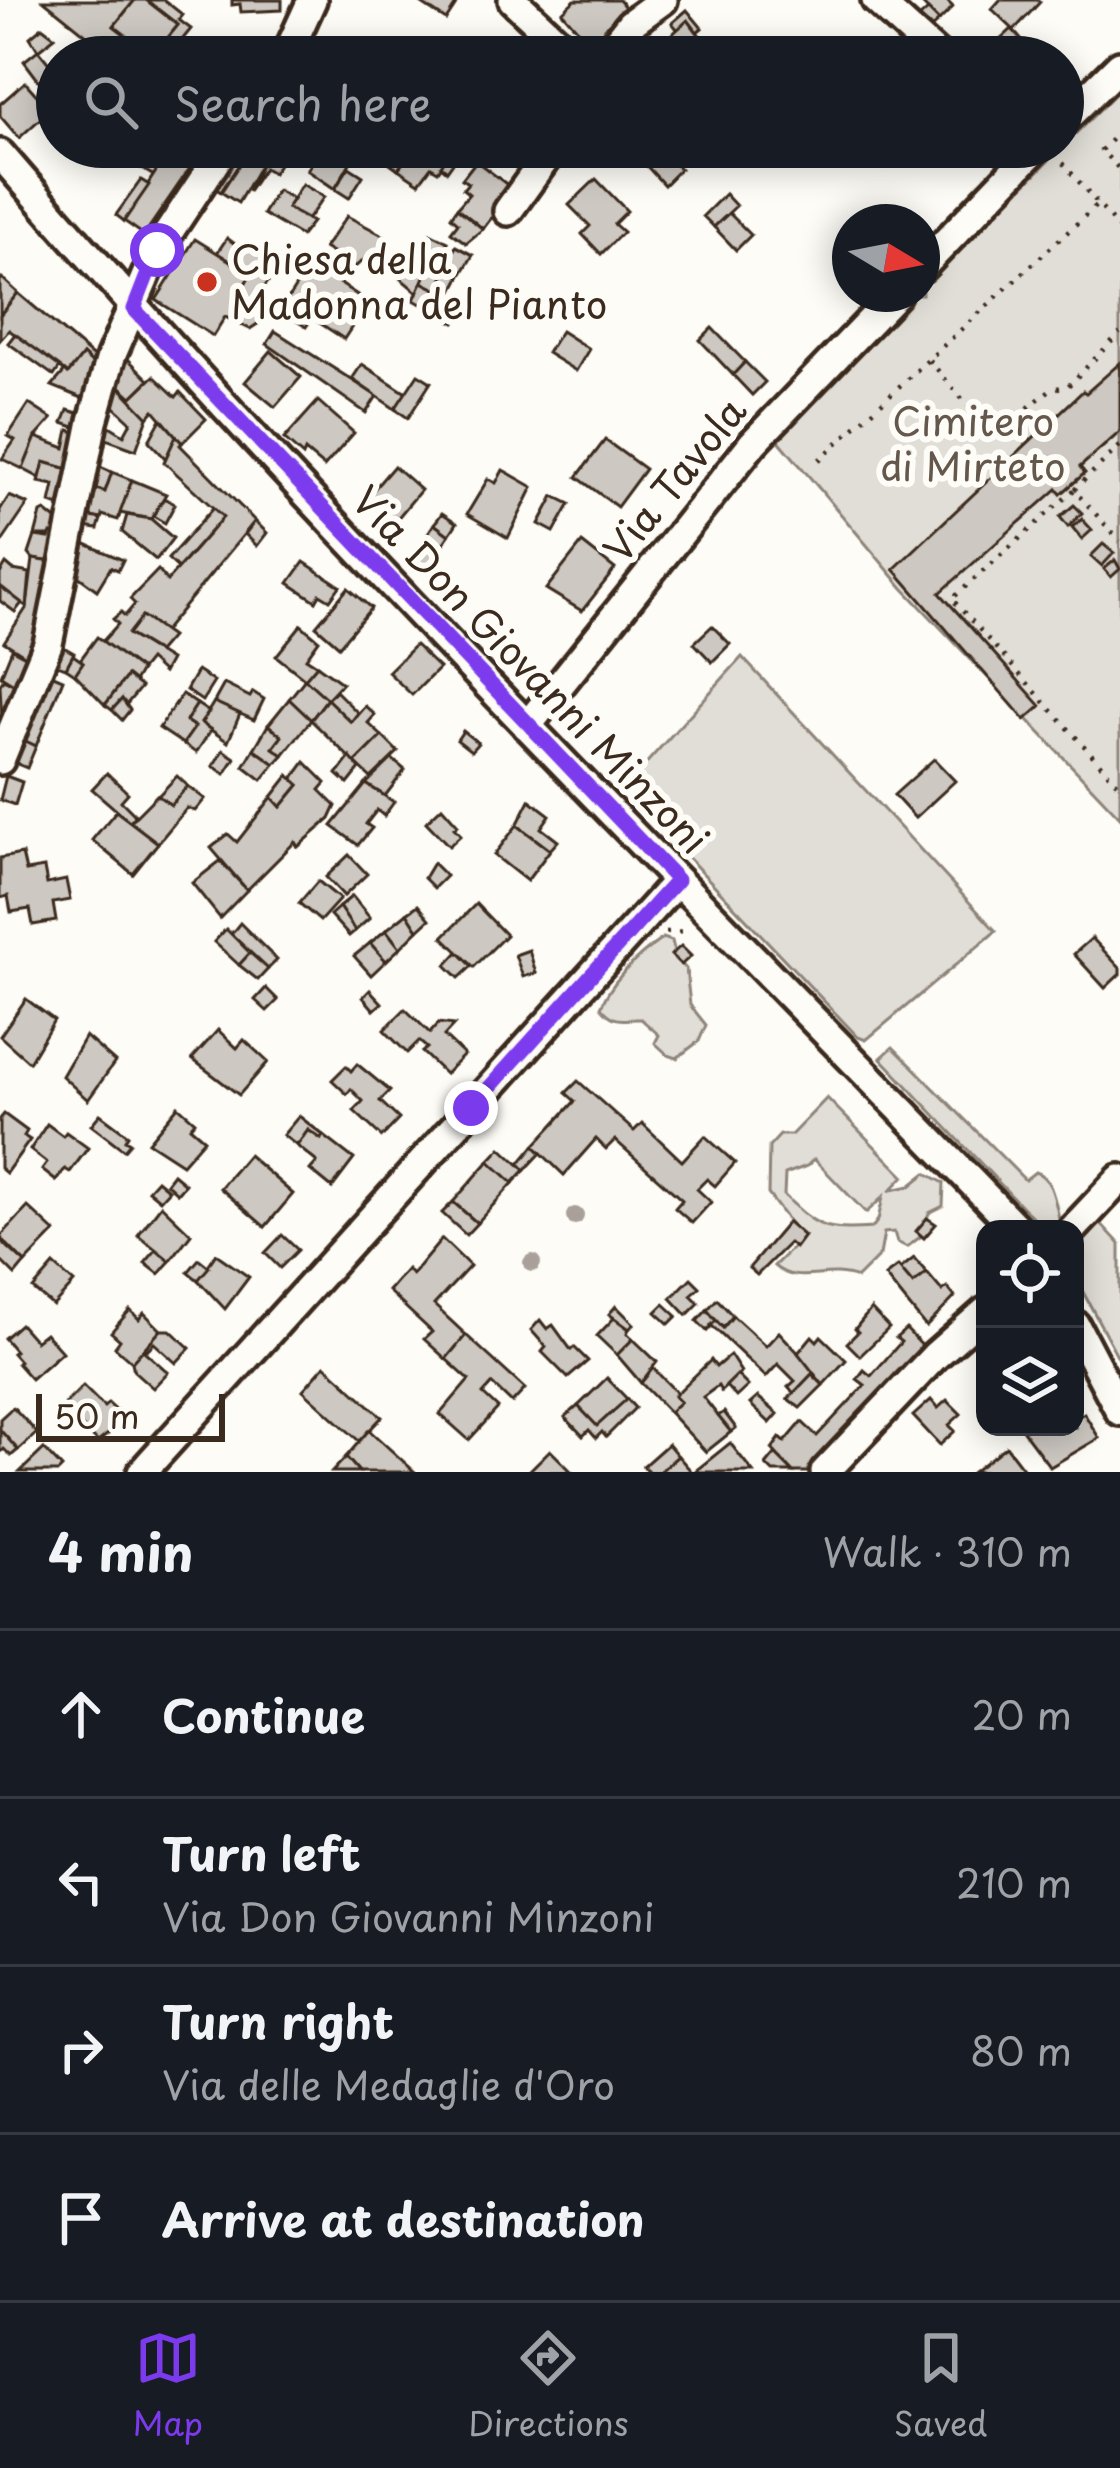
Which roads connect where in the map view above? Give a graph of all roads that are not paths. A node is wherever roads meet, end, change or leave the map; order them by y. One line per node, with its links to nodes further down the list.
1 (312, 0): 5 (street)
2 (513, 0): 6 (street)
3 (663, 0): 7 (street)
4 (876, 0): 8 (street)
5 (296, 36)
6 (552, 36)
7 (621, 36)
8 (916, 36)
9 (1120, 65): 10 (street)
10 (1084, 101)
11 (0, 154): 17 (street, Via Don Giovanni Minzoni)
12 (211, 168): 17 (street)
13 (539, 168): 15 (street)
14 (1017, 168): 16 (street)
15 (508, 211)
16 (940, 248)
17 (134, 309): 19 (street, Via Don Giovanni Minzoni); 20 (street)
18 (879, 312): 19 (street, Via Tavola)
19 (527, 726): 21 (street, Via Don Giovanni Minzoni)
20 (0, 760)
21 (677, 880): 23 (street, Via Don Giovanni Minzoni); 28 (street)
22 (1120, 1179): 24 (street)
23 (1007, 1220)
24 (1081, 1220)
25 (976, 1320): 29 (street)
26 (1077, 1328): 27 (street)
27 (1120, 1411)
28 (142, 1472)
29 (825, 1472)

